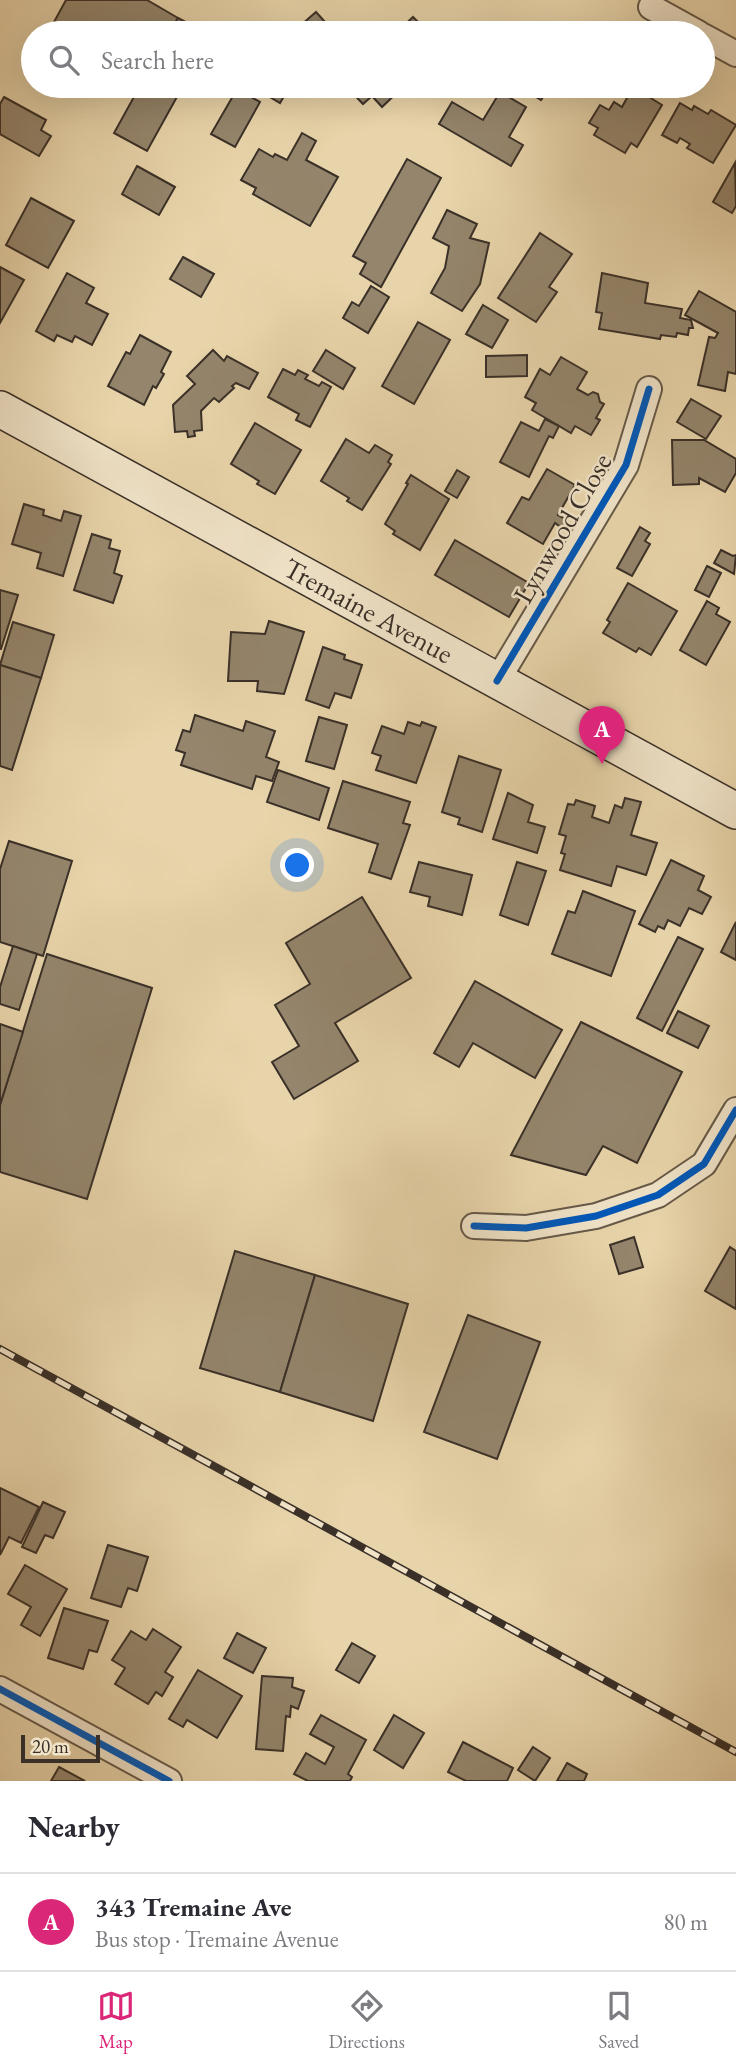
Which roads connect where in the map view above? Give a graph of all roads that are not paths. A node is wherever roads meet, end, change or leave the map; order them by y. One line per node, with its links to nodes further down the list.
1 (651, 7): 2 (street)
2 (676, 21)
3 (715, 43): 4 (street)
4 (736, 54)
5 (649, 389): 7 (street, Lynwood Close)
6 (0, 409): 7 (main road, Tremaine Avenue)
7 (497, 681): 8 (main road, Tremaine Avenue)
8 (736, 811)
9 (736, 1110): 10 (street)
10 (474, 1226)
11 (0, 1689): 12 (street)
12 (169, 1781)

